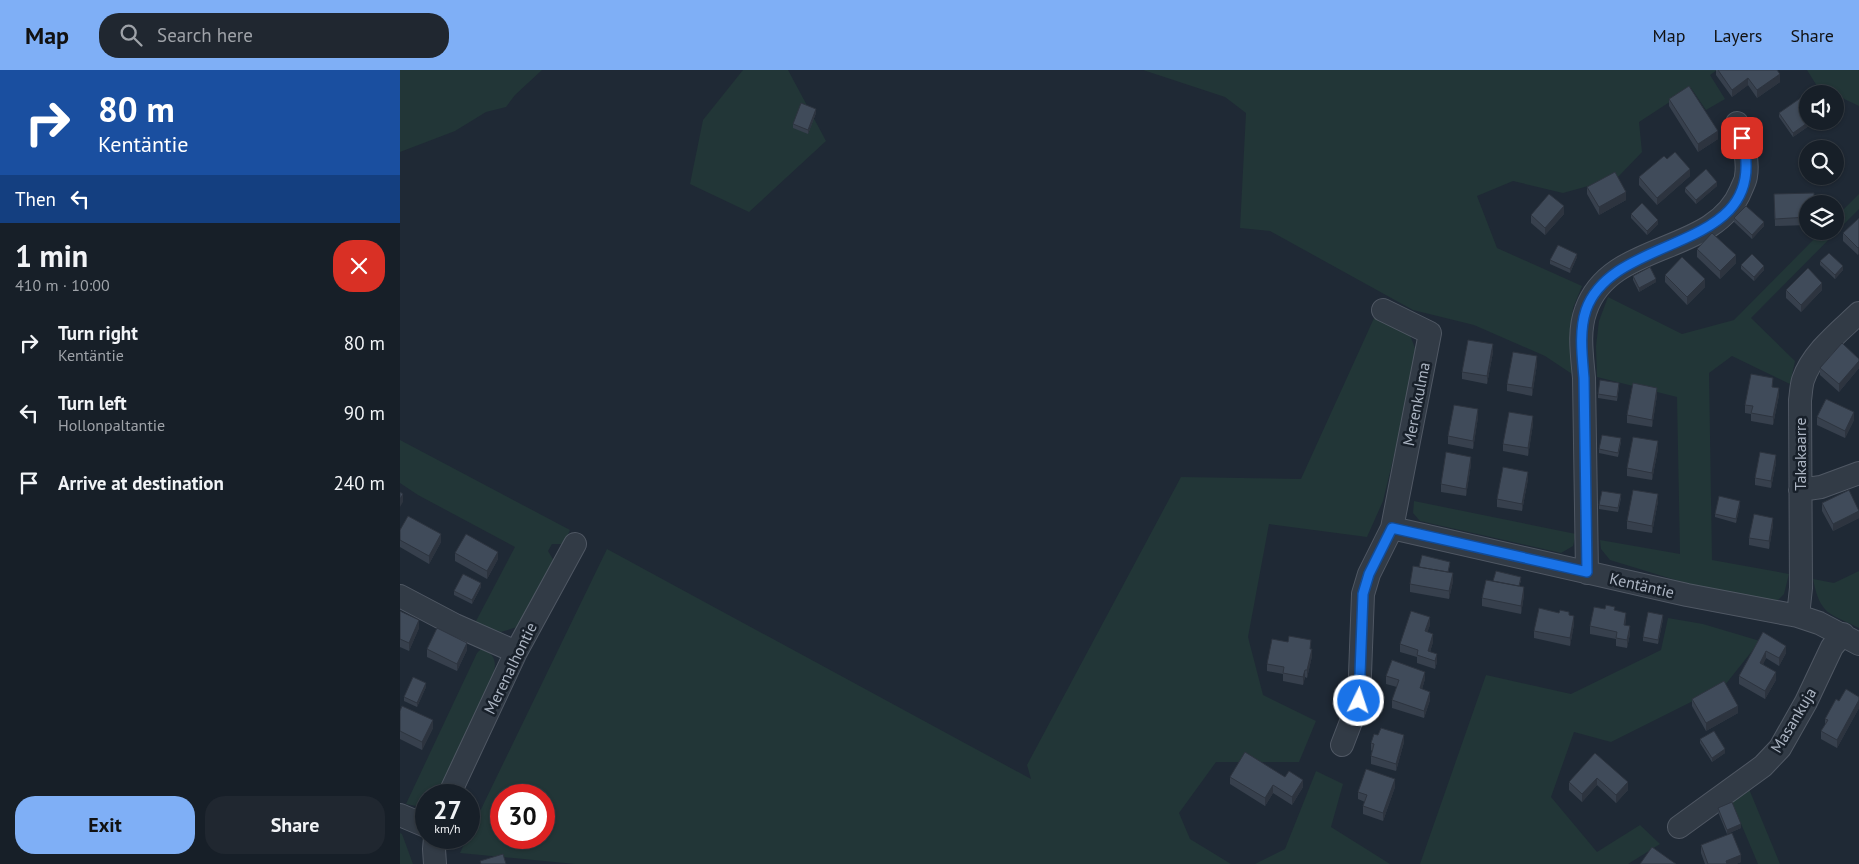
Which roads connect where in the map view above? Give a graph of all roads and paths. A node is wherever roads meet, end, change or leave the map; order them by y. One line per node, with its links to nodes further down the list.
1 (1737, 123): 8 (street)
2 (1382, 310): 6 (street, Merenkulma)
3 (1859, 313): 5 (street, Takakaarre)
4 (1859, 472): 5 (street)
5 (1800, 490): 11 (street, Takakaarre)
6 (1392, 528): 8 (street, Kentäntie); 14 (street)
7 (575, 544): 13 (street, Merenalhontie)
8 (1587, 572): 9 (street, Kentäntie)
9 (1688, 595): 11 (street, Masankuja)
10 (400, 596): 13 (street)
11 (1798, 616): 12 (street, Masankuja)
12 (1851, 639): 18 (street, Masankuja)
13 (516, 652): 15 (street, Merenalhontie)
14 (1342, 745)
15 (454, 784)
16 (400, 815): 17 (street)
17 (415, 821)
18 (1679, 827)
19 (434, 849): 20 (street)
20 (436, 864)

